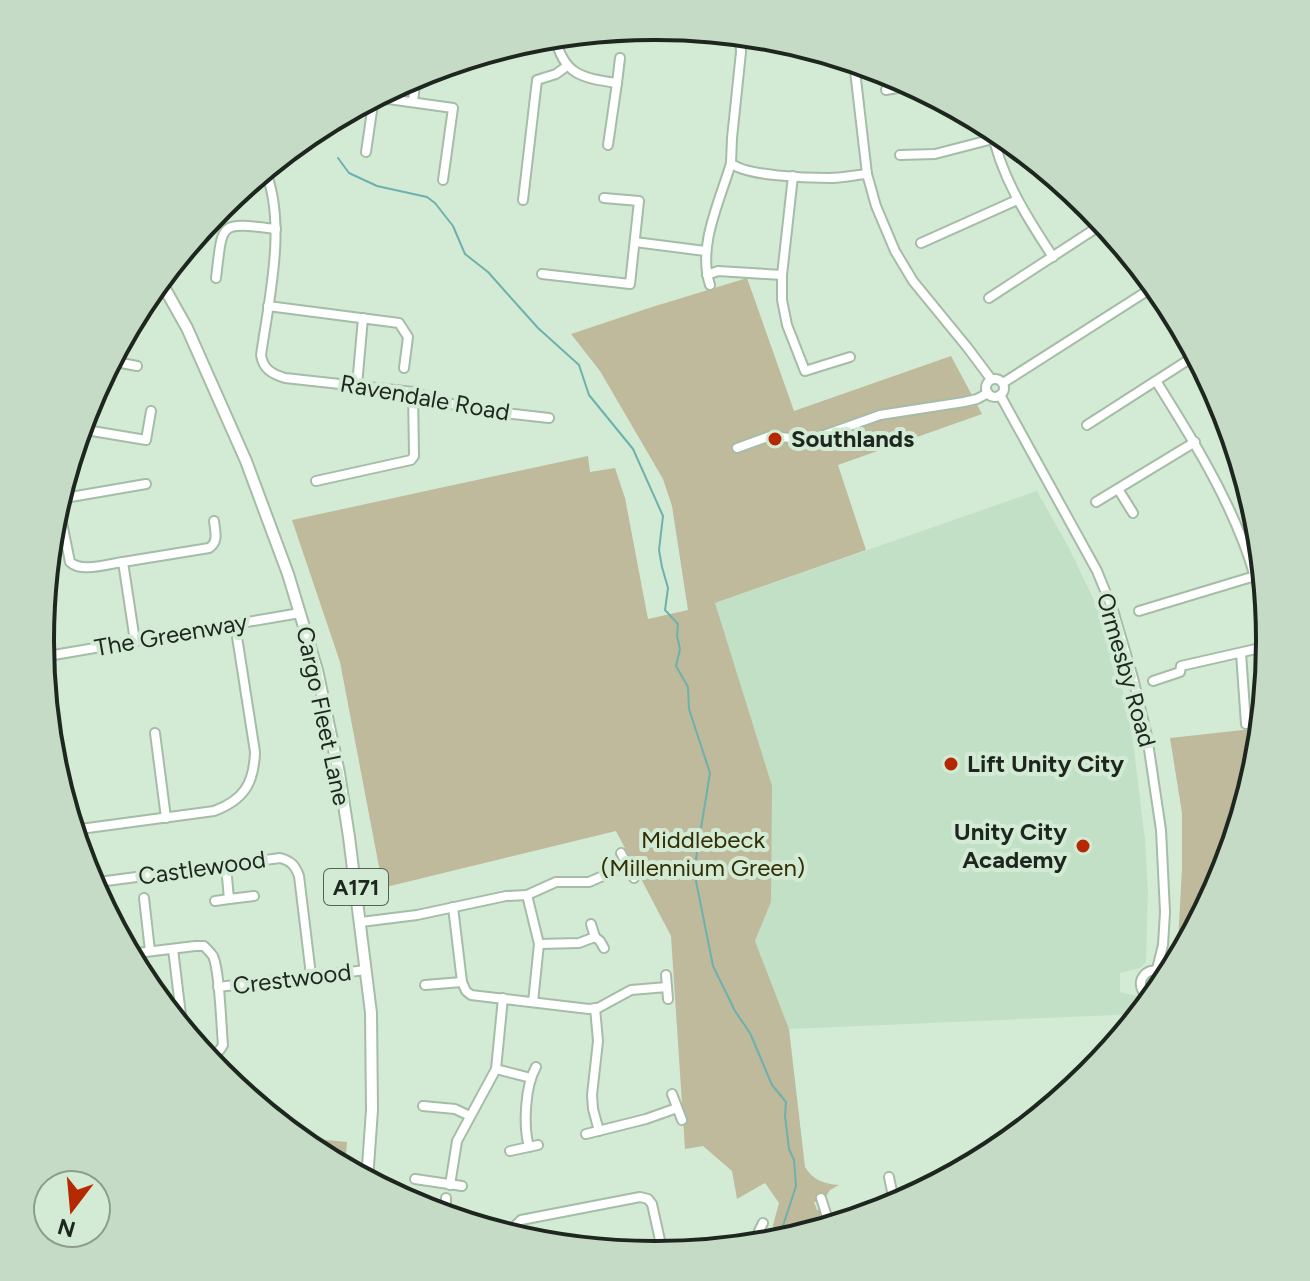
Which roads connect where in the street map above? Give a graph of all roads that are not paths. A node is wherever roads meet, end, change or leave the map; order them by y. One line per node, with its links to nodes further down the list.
1 (741, 47): 18 (street)
2 (559, 48): 4 (street)
3 (620, 58): 6 (street)
4 (567, 66): 6 (street); 24 (street)
5 (855, 75): 19 (street)
6 (617, 83): 14 (street)
7 (892, 89): 8 (street)
8 (886, 90)
9 (414, 91): 11 (street)
10 (394, 100): 11 (street)
11 (413, 102): 21 (street)
12 (372, 111): 16 (street)
13 (988, 140): 17 (street)
14 (608, 145)
15 (995, 145): 25 (street)
16 (366, 152)
17 (900, 155)
18 (731, 163): 20 (street); 30 (street)
19 (867, 174): 20 (street); 47 (street)
20 (793, 176): 34 (street)
21 (443, 180)
22 (269, 181): 26 (street, Ravendale Road)
23 (604, 198): 28 (street)
24 (523, 200)
25 (1017, 200): 29 (street); 31 (street)
26 (276, 229): 35 (street); 40 (street, Ravendale Road)
27 (1093, 230): 31 (street)
28 (635, 242): 30 (street); 32 (street)
29 (921, 243)
30 (705, 251): 33 (street)
31 (1053, 257): 39 (street)
32 (542, 274)
33 (707, 275): 34 (street); 36 (street)
34 (782, 275): 42 (street)
35 (216, 278)
36 (710, 285)
37 (167, 292): 72 (main road, Cargo Fleet Lane / A171)
38 (1144, 292): 49 (street)
39 (989, 298)
40 (268, 306): 41 (street); 50 (street, Ravendale Road)
41 (363, 318): 46 (street); 50 (street)
42 (850, 357)
43 (1186, 361): 48 (street)
44 (122, 363): 45 (street)
45 (137, 366)
46 (404, 368)
47 (991, 379): 49 (street); 52 (street)
48 (1156, 381): 56 (street); 58 (street)
49 (1003, 383): 53 (street)
50 (357, 385): 51 (street, Ravendale Road)
51 (413, 392): 55 (street, Ravendale Road); 60 (street)
52 (988, 393): 53 (street); 59 (street)
53 (1000, 395): 102 (street, Ormesby Road)
54 (151, 411): 57 (street)
55 (549, 418)
56 (1087, 425)
57 (92, 431)
58 (1195, 442): 62 (street); 69 (street)
59 (737, 448)
60 (316, 481)
61 (146, 484): 63 (street)
62 (1118, 489): 64 (street); 65 (street)
63 (72, 498)
64 (1096, 502)
65 (1133, 513)
66 (214, 521): 68 (street)
67 (64, 533): 68 (street)
68 (123, 562): 74 (street)
69 (1250, 563)
70 (1252, 577): 71 (street)
71 (1139, 611)
72 (300, 613): 73 (street, The Greenway); 94 (main road, Cargo Fleet Lane / A171)
73 (235, 624): 74 (street, The Greenway); 81 (street)
74 (135, 641): 77 (street, The Greenway)
75 (1256, 649): 76 (street)
76 (1241, 653): 78 (street); 79 (street)
77 (55, 655)
78 (1153, 681)
79 (1246, 724)
80 (155, 733): 81 (street)
81 (166, 818): 82 (street)
82 (84, 829)
83 (621, 853): 84 (street)
84 (628, 865): 86 (street); 88 (street)
85 (226, 866): 87 (street, Castlewood); 91 (street); 104 (street, Castlewood)
86 (634, 878)
87 (105, 881)
88 (527, 895): 93 (street); 97 (street)
89 (254, 896): 91 (street)
90 (144, 898): 100 (street)
91 (229, 899): 92 (street)
92 (215, 901)
93 (453, 907): 94 (street); 106 (street)
94 (361, 922): 103 (main road, Cargo Fleet Lane / A171)
95 (591, 924): 96 (street)
96 (595, 937): 97 (street); 98 (street)
97 (539, 944): 113 (street)
98 (604, 948)
99 (173, 949): 100 (street); 108 (street); 114 (street)
100 (150, 951): 101 (street)
101 (142, 952)
102 (1157, 969): 110 (street, Ormesby Road)
103 (366, 970): 104 (street, Crestwood); 128 (main road, Cargo Fleet Lane / A171)
104 (311, 975): 108 (street, Crestwood)
105 (666, 975): 109 (street)
106 (462, 982): 107 (street); 111 (street)
107 (425, 985)
108 (218, 987): 116 (street)
109 (667, 987): 112 (street); 115 (street)
110 (1142, 991)
111 (503, 998): 113 (street); 118 (street)
112 (668, 999)
113 (533, 1002): 115 (street)
114 (180, 1007)
115 (595, 1008): 125 (street)
116 (218, 1052)
117 (536, 1067): 119 (street)
118 (496, 1069): 119 (street); 123 (street)
119 (531, 1078): 127 (street)
120 (672, 1094): 122 (street)
121 (423, 1106): 123 (street)
122 (677, 1108): 124 (street); 125 (street)
123 (470, 1116): 131 (street)
124 (682, 1120)
125 (599, 1131): 126 (street)
126 (586, 1134)
127 (510, 1151)
128 (368, 1168)
129 (889, 1177): 133 (street)
130 (415, 1179): 131 (street)
131 (450, 1185): 132 (street)
132 (462, 1186)
133 (892, 1192)
134 (446, 1198): 136 (street)
135 (821, 1198): 137 (street)
136 (446, 1203)
137 (827, 1216)
138 (517, 1224): 141 (street)
139 (757, 1227): 140 (street)
140 (757, 1232)
141 (660, 1241)

